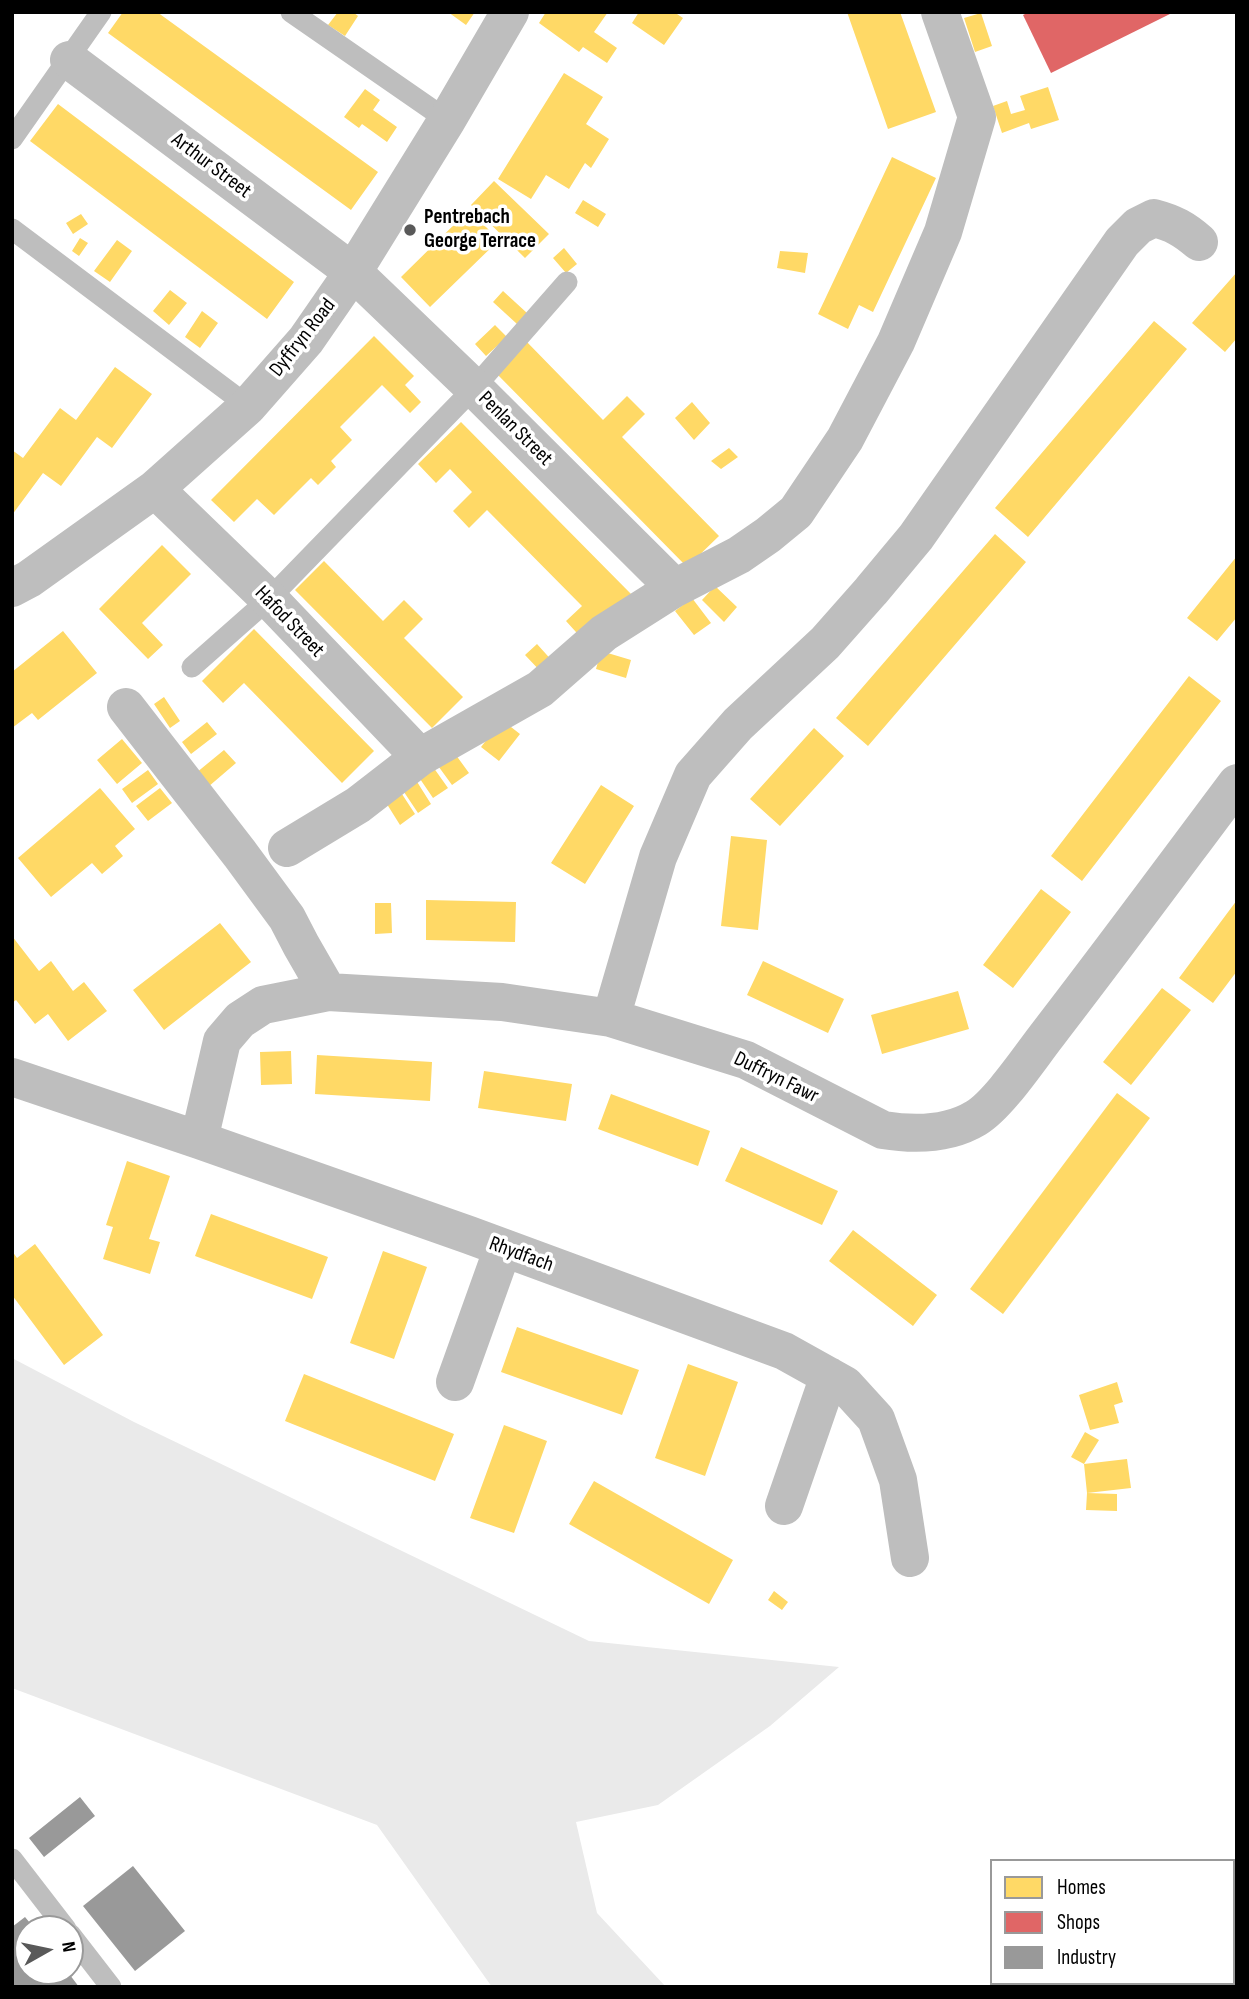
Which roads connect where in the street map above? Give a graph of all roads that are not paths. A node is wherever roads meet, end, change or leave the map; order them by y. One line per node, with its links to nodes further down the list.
1 (101, 12): 5 (lane)
2 (291, 12): 6 (lane)
3 (510, 12): 6 (street, Dyffryn Road)
4 (940, 12): 16 (street)
5 (69, 60): 7 (lane); 10 (street, Arthur Street)
6 (447, 120): 10 (street, Dyffryn Road)
7 (12, 139)
8 (12, 229): 13 (lane)
9 (1199, 242): 24 (street)
10 (354, 272): 12 (street, Penlan Street); 13 (street, Dyffryn Road)
11 (567, 282): 12 (lane)
12 (474, 388): 16 (street, Penlan Street); 17 (lane)
13 (248, 406): 14 (street, Dyffryn Road)
14 (155, 489): 15 (street, Dyffryn Road); 17 (street, Hafod Street)
15 (12, 588)
16 (675, 588): 20 (street)
17 (269, 600): 18 (lane); 20 (street, Hafod Street)
18 (192, 667)
19 (126, 707): 23 (street)
20 (420, 757): 22 (street)
21 (1237, 783): 24 (street, Duffryn Fawr)
22 (287, 848)
23 (328, 992): 24 (street, Duffryn Fawr); 26 (street, Duffryn Fawr)
24 (611, 1018)
25 (12, 1077): 26 (street, Rhydfach)
26 (199, 1140): 27 (street, Rhydfach)
27 (503, 1248): 28 (street, Rhydfach); 29 (street)
28 (829, 1376): 30 (street); 31 (street, Rhydfach)
29 (455, 1382)
30 (784, 1506)
31 (910, 1558)
32 (12, 1859): 33 (lane)
33 (55, 1915)
34 (84, 1952): 35 (lane)
35 (111, 1987)

